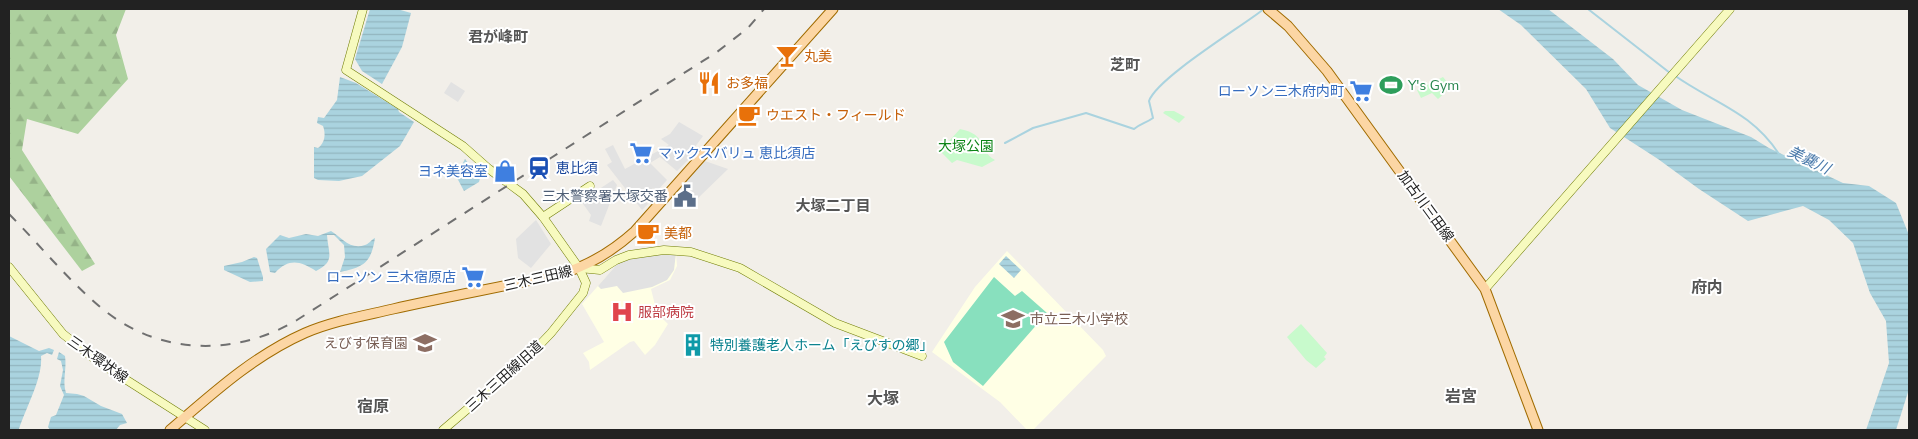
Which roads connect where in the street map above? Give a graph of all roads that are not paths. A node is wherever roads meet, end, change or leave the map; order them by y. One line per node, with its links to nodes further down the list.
1 (363, 9): 6 (street)
2 (833, 9): 8 (main road, 三木三田線)
3 (1268, 9): 9 (main road, 加古川三田線)
4 (1730, 9): 9 (street)
5 (590, 186): 6 (street)
6 (544, 217): 8 (street)
7 (9, 267): 11 (street, 三木環状線)
8 (579, 268): 10 (street); 11 (main road, 三木三田線); 14 (street, 三木三田線旧道)
9 (1485, 290): 15 (main road, 加古川三田線)
10 (922, 356)
11 (185, 416): 12 (main road, 三木三田線); 13 (street, 三木環状線)
12 (170, 430)
13 (205, 430)
14 (443, 430)
15 (1538, 430)

